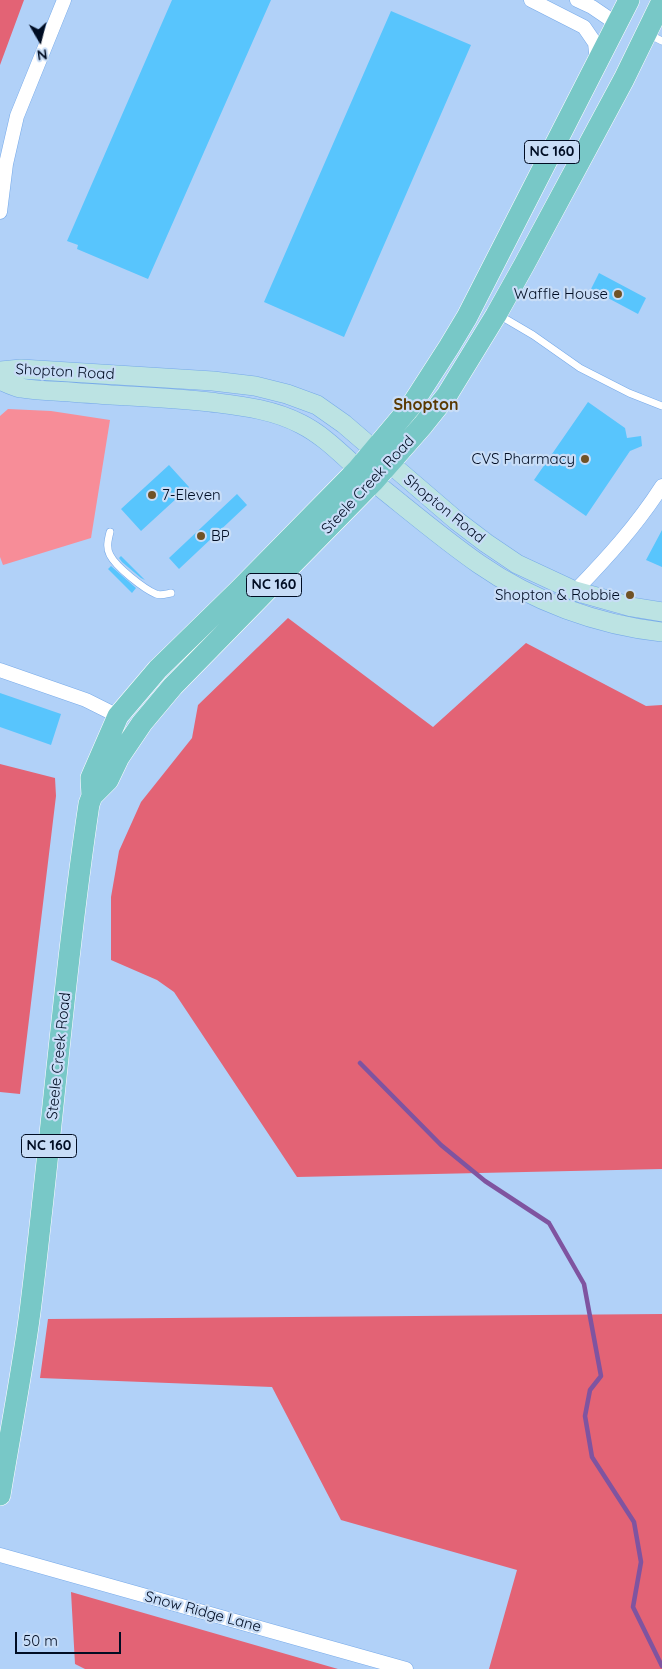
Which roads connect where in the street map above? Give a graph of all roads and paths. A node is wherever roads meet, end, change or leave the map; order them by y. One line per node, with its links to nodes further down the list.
1 (64, 0): 10 (street)
2 (531, 0): 9 (street)
3 (577, 0): 7 (street)
4 (629, 0): 7 (main road, Steele Creek Road / NC 160)
5 (647, 0): 8 (main road)
6 (662, 2): 8 (main road, Steele Creek Road / NC 160)
7 (617, 24): 9 (main road, Steele Creek Road / NC 160); 11 (main road)
8 (654, 37): 11 (main road, Steele Creek Road / NC 160)
9 (597, 63): 16 (main road, Steele Creek Road / NC 160)
10 (0, 212)
11 (547, 220): 12 (main road, Steele Creek Road / NC 160)
12 (496, 315): 15 (lane); 16 (main road, Steele Creek Road / NC 160)
13 (0, 370): 16 (street, Shopton Road)
14 (0, 380): 17 (street, Shopton Road)
15 (662, 406)
16 (382, 457): 17 (main road, Steele Creek Road / NC 160); 20 (street, Shopton Road)
17 (365, 475): 23 (street, Shopton Road); 25 (main road, Steele Creek Road / NC 160); 26 (main road, Steele Creek Road / NC 160)
18 (662, 486): 20 (street)
19 (110, 532): 21 (lane)
20 (575, 591): 22 (street, Shopton Road)
21 (172, 593)
22 (662, 612)
23 (662, 632)
24 (0, 670): 25 (street)
25 (118, 716): 26 (main road, Steele Creek Road / NC 160)
26 (92, 796): 27 (main road, Steele Creek Road / NC 160)
27 (0, 1495)
28 (0, 1555): 29 (street, Snow Ridge Lane)
29 (406, 1669)

